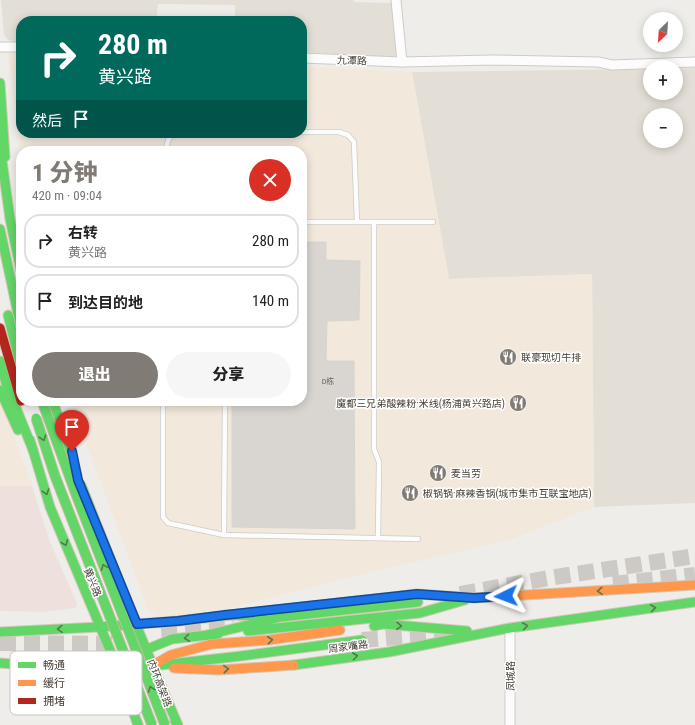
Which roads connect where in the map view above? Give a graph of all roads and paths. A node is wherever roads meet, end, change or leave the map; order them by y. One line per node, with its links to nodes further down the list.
1 (396, 0): 5 (street)
2 (0, 47): 3 (street)
3 (16, 47)
4 (307, 58): 5 (street, 九潭路)
5 (402, 62): 6 (street, 九潭路)
6 (695, 62)
7 (0, 83): 11 (main road)
8 (307, 132): 13 (lane)
9 (0, 146): 17 (main road)
10 (0, 205): 18 (main road)
11 (16, 220)
12 (307, 222): 13 (lane)
13 (357, 222): 14 (lane)
14 (374, 222): 15 (lane); 38 (lane)
15 (433, 222)
16 (0, 229): 19 (main road)
17 (16, 247)
18 (16, 287)
19 (16, 304)
20 (6, 310): 22 (main road)
21 (0, 328): 24 (main road, 黄兴路)
22 (16, 349)
23 (0, 361): 35 (main road)
24 (16, 384)
25 (0, 390): 26 (main road, 黄兴路)
26 (3, 406): 35 (main road, 黄兴路)
27 (22, 406): 35 (main road, 黄兴路)
28 (44, 406): 56 (main road, 内环高架路, one-way to 28, bridge)
29 (50, 406): 36 (main road)
30 (55, 406): 36 (main road)
31 (59, 406): 36 (main road)
32 (163, 406): 37 (lane)
33 (225, 406): 37 (lane)
34 (33, 407): 55 (main road, one-way to 55, bridge)
35 (33, 450): 47 (main road, 黄兴路, one-way to 47)
36 (78, 480): 46 (main road)
37 (224, 535): 38 (lane)
38 (378, 538): 39 (lane)
39 (418, 539)
40 (695, 585): 41 (main road, one-way to 41)
41 (474, 598): 44 (main road); 51 (main road)
42 (418, 602): 45 (main road)
43 (695, 602): 48 (main road, 周家嘴路, one-way to 43)
44 (225, 615): 45 (main road); 46 (main road)
45 (281, 617): 51 (main road)
46 (137, 624): 47 (main road); 53 (main road)
47 (99, 627): 49 (main road, one-way to 49); 54 (main road, 黄兴路)
48 (510, 628): 50 (main road, 周家嘴路); 67 (street, 凤城路)
49 (0, 632)
50 (484, 632): 62 (main road, 周家嘴路, one-way to 50); 62 (main road, one-way to 50)
51 (207, 635): 53 (main road, one-way to 53)
52 (362, 640): 62 (main road)
53 (146, 650): 57 (main road); 62 (main road)
54 (110, 651)
55 (123, 651)
56 (136, 651)
57 (142, 652)
58 (0, 663): 59 (main road, 周家嘴路)
59 (10, 664)
60 (142, 665): 66 (main road, 内环高架路, one-way to 60, bridge)
61 (142, 665): 62 (main road, 周家嘴路)
62 (152, 666): 64 (main road)
63 (142, 699): 65 (main road, one-way to 65, bridge)
64 (176, 724)
65 (152, 725)
66 (165, 725)
67 (510, 725)

